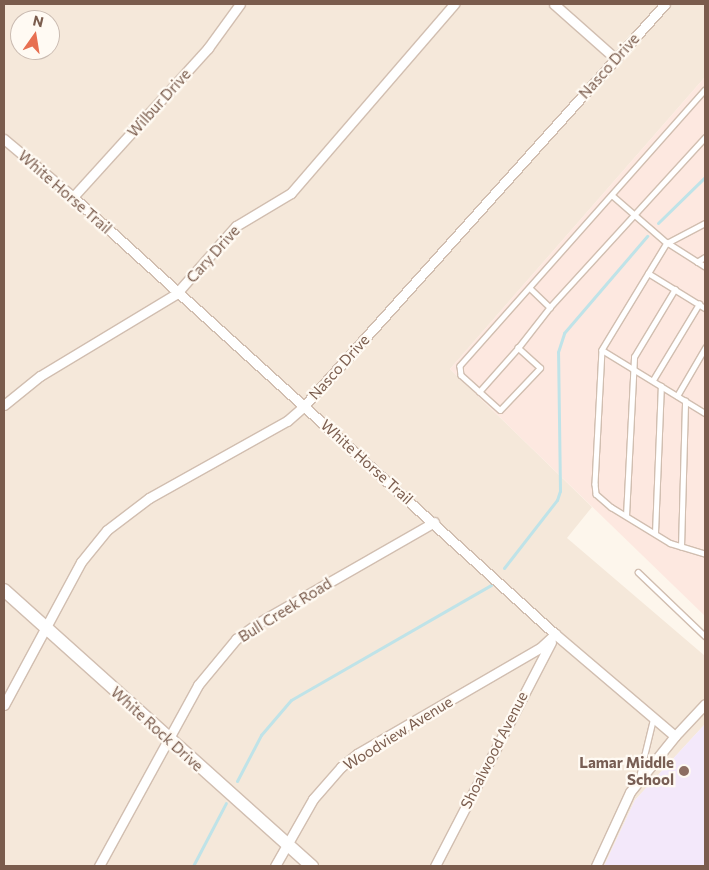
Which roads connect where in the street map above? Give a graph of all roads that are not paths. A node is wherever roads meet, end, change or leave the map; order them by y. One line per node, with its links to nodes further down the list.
1 (240, 4): 10 (street, Wilbur Drive)
2 (454, 4): 20 (street, Cary Drive)
3 (554, 4): 5 (street)
4 (665, 4): 5 (street, Nasco Drive)
5 (616, 59): 34 (street, Nasco Drive)
6 (705, 90): 9 (lane)
7 (705, 137): 11 (lane)
8 (4, 139): 10 (street, White Horse Trail)
9 (613, 196): 11 (lane); 18 (lane)
10 (73, 197): 20 (street, White Horse Trail)
11 (636, 215): 13 (lane); 22 (lane)
12 (705, 222): 13 (lane)
13 (667, 243): 15 (lane); 17 (lane)
14 (705, 257): 15 (lane)
15 (697, 262): 16 (lane)
16 (705, 267)
17 (648, 273): 19 (lane); 26 (lane)
18 (530, 288): 22 (lane); 30 (lane)
19 (674, 289): 21 (lane); 27 (lane)
20 (176, 294): 33 (street, Cary Drive); 34 (street, White Horse Trail)
21 (699, 304): 23 (lane); 28 (lane)
22 (550, 307): 24 (lane)
23 (705, 308)
24 (518, 348): 30 (lane); 30 (lane)
25 (705, 348): 31 (lane)
26 (602, 350): 27 (lane); 37 (lane)
27 (632, 368): 28 (lane); 37 (lane)
28 (652, 380): 29 (lane)
29 (661, 386): 31 (lane); 39 (lane)
30 (479, 392)
31 (677, 396): 32 (lane)
32 (685, 401): 36 (lane); 40 (lane)
33 (4, 405)
34 (304, 406): 38 (street, White Horse Trail); 44 (street, Nasco Drive)
35 (705, 406): 36 (lane)
36 (704, 412)
37 (626, 516): 39 (lane)
38 (434, 522): 45 (street, White Horse Trail); 51 (street, Bull Creek Road)
39 (655, 533): 40 (lane)
40 (680, 547): 41 (lane)
41 (705, 554)
42 (638, 572): 46 (lane)
43 (4, 590): 44 (street, White Rock Drive)
44 (45, 628): 48 (street, Nasco Drive); 51 (street, White Rock Drive)
45 (555, 634): 49 (street, White Horse Trail); 53 (street, Woodview Avenue); 57 (street, Shoalwood Avenue)
46 (705, 636)
47 (705, 704): 50 (street)
48 (4, 705)
49 (653, 717): 50 (street, White Horse Trail); 52 (lane)
50 (675, 736): 52 (street)
51 (168, 739): 53 (street, White Rock Drive); 54 (street, Bull Creek Road)
52 (638, 782): 58 (street)
53 (287, 844): 55 (street, Woodview Avenue); 56 (street, White Rock Drive)
54 (99, 866)
55 (275, 866)
56 (312, 866)
57 (435, 866)
58 (596, 866)

